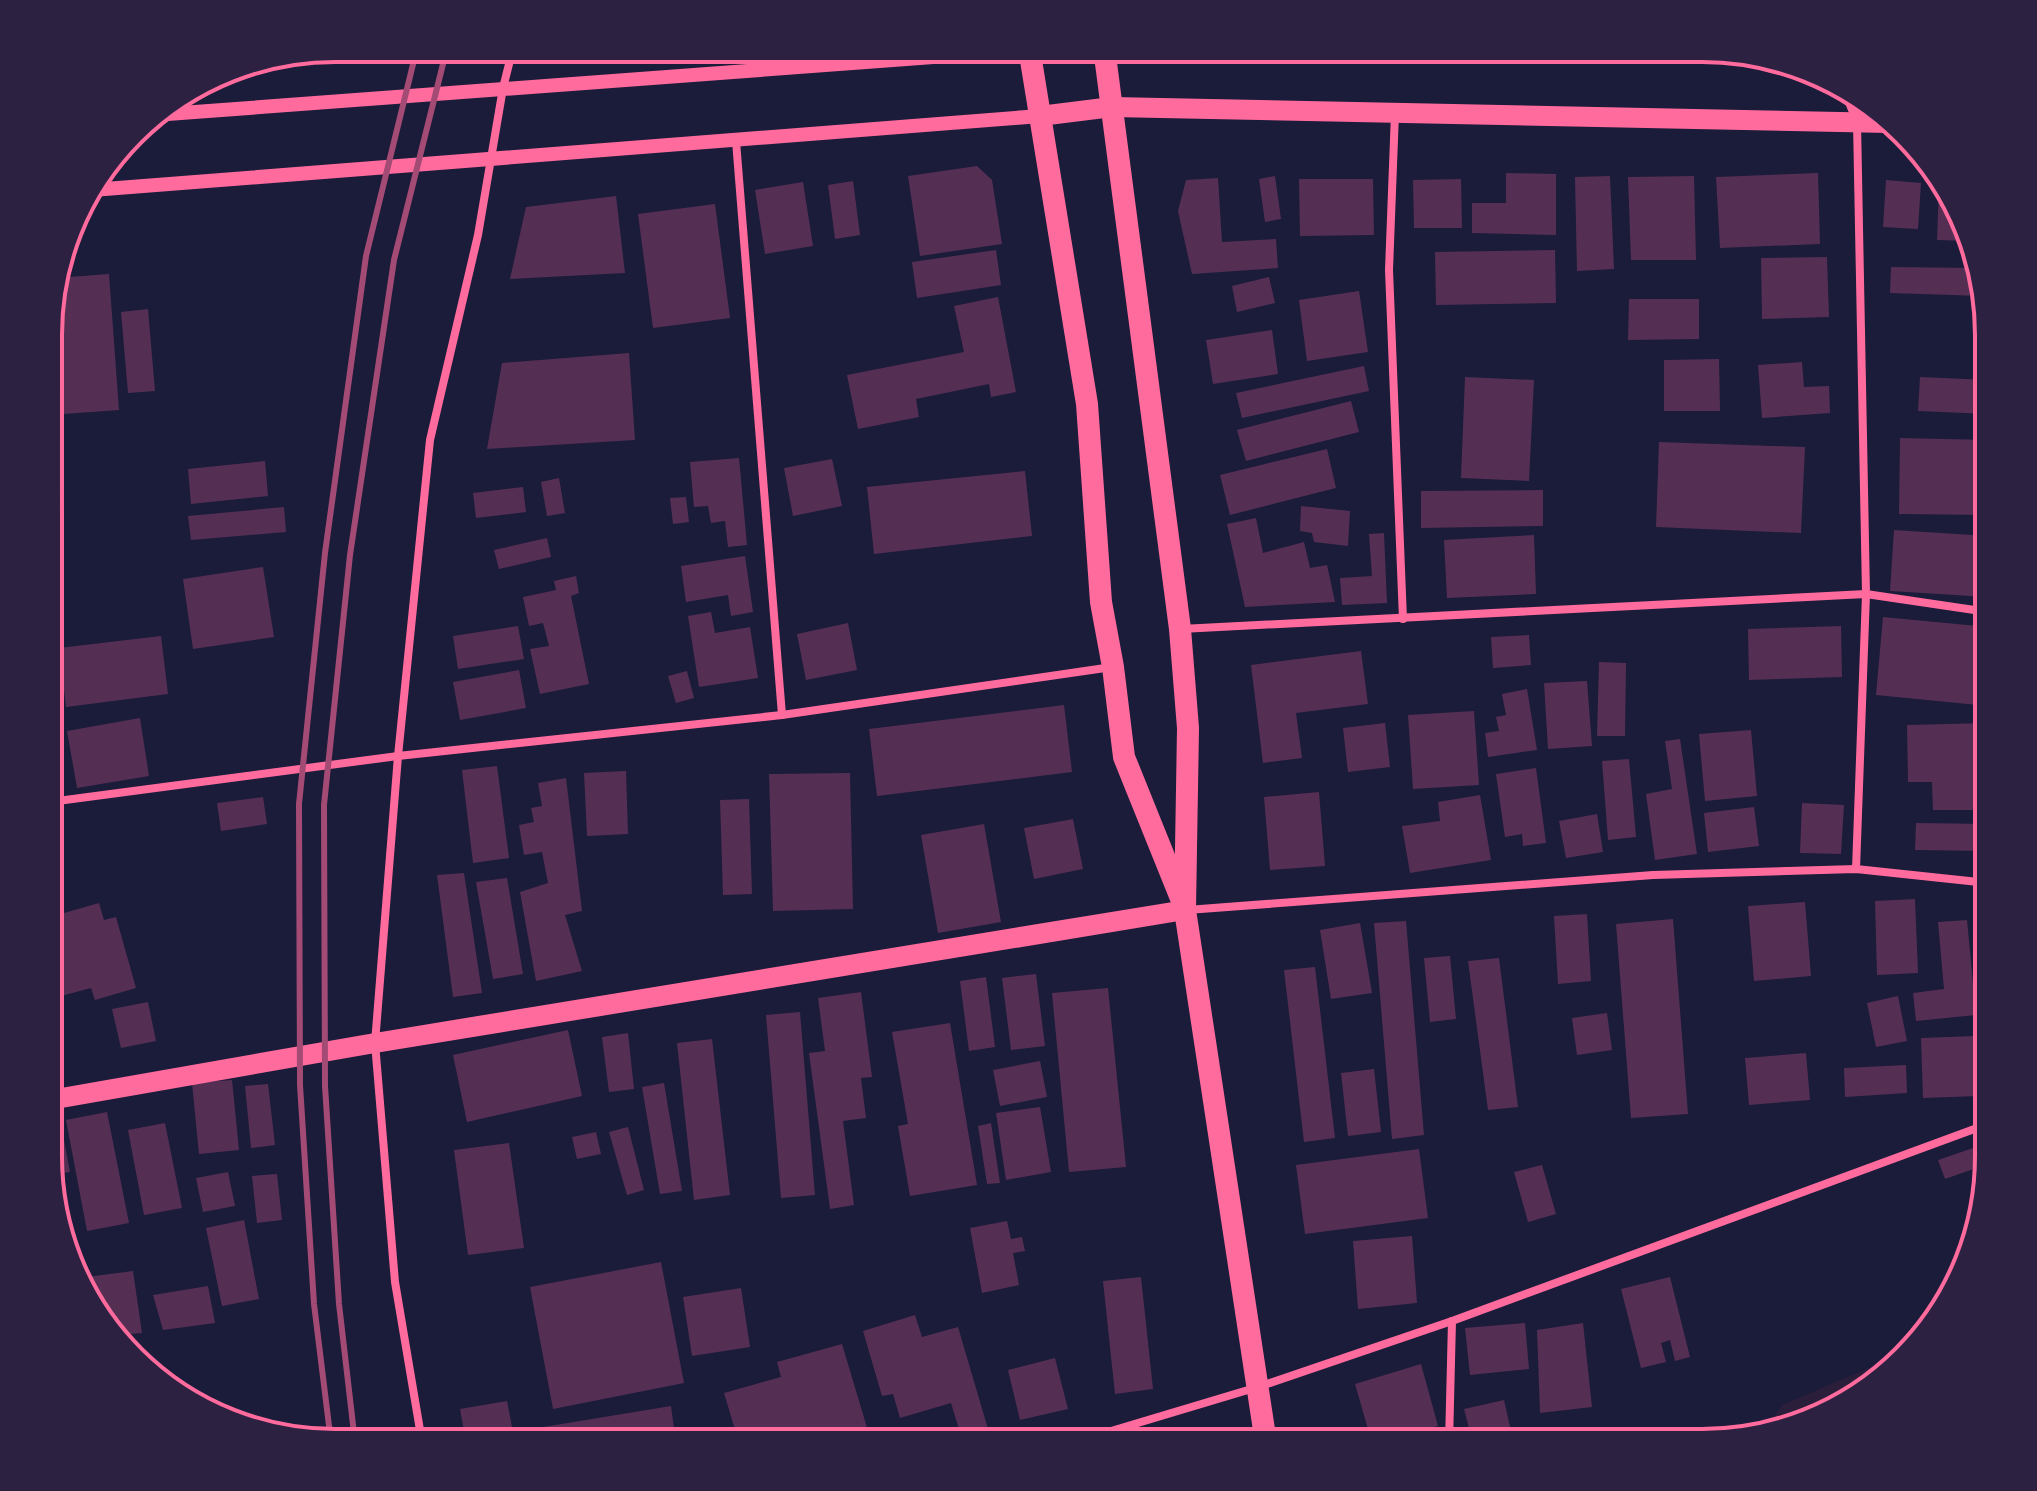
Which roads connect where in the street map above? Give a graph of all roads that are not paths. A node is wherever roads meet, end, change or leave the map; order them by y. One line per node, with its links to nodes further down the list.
1 (509, 62): 5 (street)
2 (869, 62): 5 (street)
3 (1034, 63): 10 (highway)
4 (1106, 63): 6 (highway)
5 (503, 88): 8 (street); 14 (street)
6 (1112, 107): 9 (main road); 10 (main road); 19 (highway)
7 (1851, 107): 11 (street)
8 (177, 113)
9 (1395, 113): 11 (main road); 18 (street)
10 (1040, 116): 13 (street); 20 (highway)
11 (1857, 122): 12 (main road); 16 (street)
12 (1873, 123)
13 (736, 141): 14 (street); 21 (street)
14 (491, 157): 15 (street); 22 (street)
15 (105, 189)
16 (1866, 594): 17 (street); 18 (street); 24 (street)
17 (1974, 610)
18 (1403, 619): 19 (street)
19 (1180, 629): 26 (highway)
20 (1113, 667): 21 (street); 26 (highway)
21 (782, 715): 22 (street)
22 (398, 756): 23 (street); 27 (street)
23 (63, 800)
24 (1856, 869): 25 (street); 26 (street)
25 (1974, 882)
26 (1185, 910): 27 (main road); 31 (highway)
27 (375, 1043): 28 (main road); 32 (street)
28 (63, 1098)
29 (1974, 1129): 30 (street)
30 (1452, 1321): 31 (street); 35 (street)
31 (1258, 1387): 33 (street); 34 (highway)
32 (420, 1428)
33 (1119, 1429)
34 (1264, 1429)
35 (1449, 1429)

